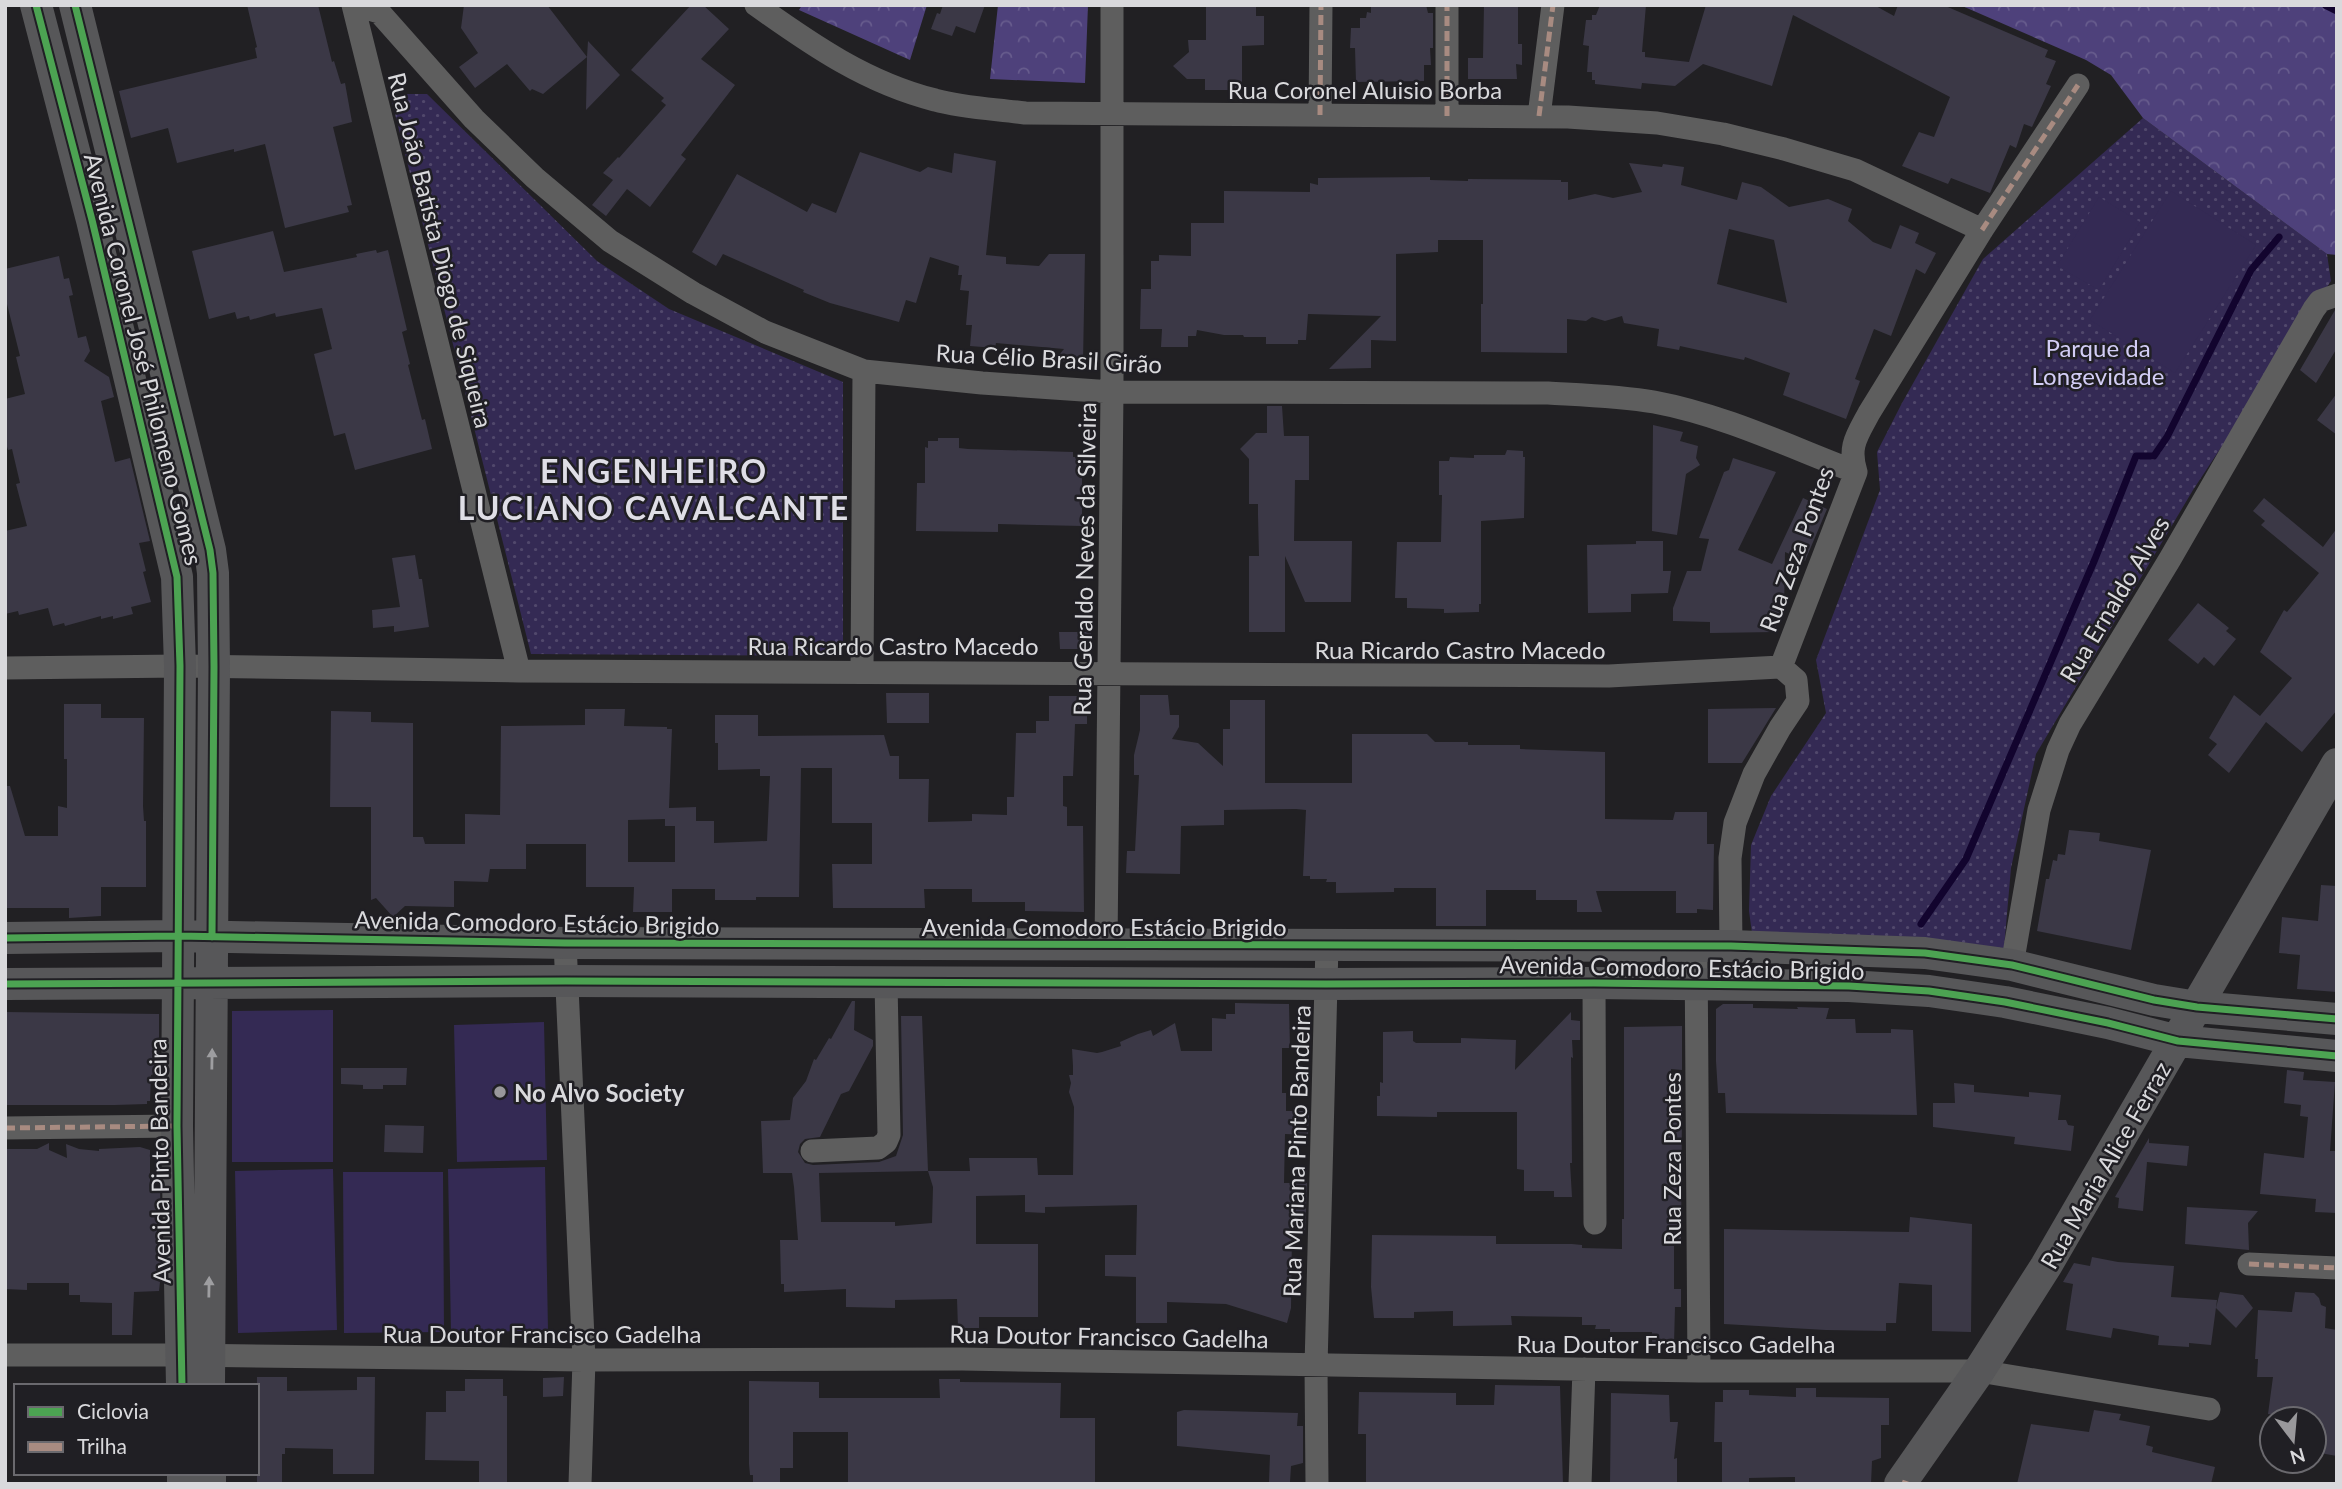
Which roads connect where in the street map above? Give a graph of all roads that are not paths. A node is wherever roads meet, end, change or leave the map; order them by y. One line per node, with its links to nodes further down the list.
1 (36, 5): 15 (main road, Avenida Coronel José Philomeno Gomes)
2 (75, 5): 14 (main road, Avenida Coronel José Philomeno Gomes)
3 (354, 5): 18 (street, Rua Célio Brasil Girão); 27 (street, Rua João Batista Diogo de Siqueira)
4 (755, 5): 10 (street, Rua Coronel Aluisio Borba)
5 (1112, 5): 10 (street, Rua Geraldo Neves da Silveira)
6 (1321, 5): 11 (street)
7 (1447, 5): 12 (street)
8 (1553, 5): 13 (street)
9 (2078, 85): 16 (street, Rua Zeza Pontes)
10 (1113, 114): 11 (street, Rua Coronel Aluisio Borba); 19 (street, Rua Geraldo Neves da Silveira)
11 (1320, 115): 12 (street, Rua Coronel Aluisio Borba)
12 (1447, 116): 13 (street, Rua Coronel Aluisio Borba)
13 (1539, 116): 16 (street, Rua Coronel Aluisio Borba)
14 (126, 213): 15 (main road); 21 (main road, Avenida Coronel José Philomeno Gomes)
15 (92, 220): 22 (main road, Avenida Coronel José Philomeno Gomes)
16 (1982, 230): 20 (street, Rua Zeza Pontes)
17 (2337, 295): 39 (street, Rua Ernaldo Alves)
18 (864, 371): 19 (street, Rua Célio Brasil Girão); 28 (street)
19 (1112, 392): 20 (street, Rua Célio Brasil Girão); 29 (street, Rua Geraldo Neves da Silveira)
20 (1856, 472): 26 (street, Rua Zeza Pontes)
21 (192, 481): 22 (main road); 25 (main road, Avenida Coronel José Philomeno Gomes)
22 (158, 490): 23 (main road, Avenida Coronel José Philomeno Gomes)
23 (180, 666): 24 (street, Rua Ricardo Castro Macedo); 25 (street, Rua Ricardo Castro Macedo); 31 (main road, Avenida Coronel José Philomeno Gomes)
24 (5, 667)
25 (214, 667): 27 (street, Rua Ricardo Castro Macedo); 32 (main road, Avenida Coronel José Philomeno Gomes)
26 (1781, 667): 29 (street, Rua Ricardo Castro Macedo); 38 (street, Rua Zeza Pontes)
27 (519, 671): 28 (street, Rua Ricardo Castro Macedo)
28 (862, 672): 29 (street, Rua Ricardo Castro Macedo)
29 (1109, 672): 35 (street, Rua Geraldo Neves da Silveira)
30 (2337, 764): 48 (main road, Rua Maria Alice Ferraz)
31 (178, 936): 32 (main road, Avenida Comodoro Estácio Brigido); 33 (main road, Avenida Comodoro Estácio Brigido); 42 (main road, Avenida Pinto Bandeira)
32 (212, 937): 34 (main road, Avenida Comodoro Estácio Brigido); 43 (main road, Avenida Pinto Bandeira)
33 (5, 938)
34 (565, 943): 35 (main road, Avenida Comodoro Estácio Brigido); 40 (street)
35 (1106, 945): 36 (main road, Avenida Comodoro Estácio Brigido)
36 (1326, 945): 37 (main road, Avenida Comodoro Estácio Brigido); 46 (street, Rua Mariana Pinto Bandeira)
37 (1696, 946): 38 (main road, Avenida Comodoro Estácio Brigido); 47 (street, Rua Zeza Pontes)
38 (1731, 946): 39 (main road, Avenida Comodoro Estácio Brigido)
39 (2012, 965): 48 (main road, Avenida Comodoro Estácio Brigido)
40 (566, 981): 41 (main road, Avenida Comodoro Estácio Brigido); 43 (main road, Avenida Comodoro Estácio Brigido); 59 (street)
41 (886, 982): 46 (main road, Avenida Comodoro Estácio Brigido); 54 (street)
42 (177, 983): 43 (main road, Avenida Comodoro Estácio Brigido); 45 (main road, Avenida Comodoro Estácio Brigido); 52 (main road, Avenida Pinto Bandeira)
43 (213, 983): 60 (main road, Avenida Pinto Bandeira, one-way to 43)
44 (1594, 983): 46 (main road, Avenida Comodoro Estácio Brigido); 47 (main road, Avenida Comodoro Estácio Brigido); 55 (street)
45 (5, 984)
46 (1326, 984): 61 (street, Rua Mariana Pinto Bandeira)
47 (1696, 984): 50 (main road, Avenida Comodoro Estácio Brigido); 63 (street, Rua Zeza Pontes)
48 (2197, 1007): 49 (main road, Avenida Comodoro Estácio Brigido); 50 (main road, Rua Maria Alice Ferraz)
49 (2337, 1019)
50 (2178, 1041): 51 (main road, Avenida Comodoro Estácio Brigido); 64 (main road, Rua Maria Alice Ferraz)
51 (2337, 1056)
52 (177, 1126): 53 (street); 60 (main road, Avenida Pinto Bandeira)
53 (5, 1128)
54 (812, 1151)
55 (1595, 1223)
56 (2249, 1264): 57 (street)
57 (2337, 1268)
58 (5, 1355): 60 (street, Rua Doutor Francisco Gadelha)
59 (584, 1360): 60 (street, Rua Doutor Francisco Gadelha); 61 (street, Rua Doutor Francisco Gadelha); 68 (street)
60 (199, 1365): 65 (main road, Avenida Pinto Bandeira)
61 (1316, 1366): 62 (street, Rua Doutor Francisco Gadelha); 69 (street, Rua Mariana Pinto Bandeira)
62 (1584, 1369): 63 (street, Rua Doutor Francisco Gadelha); 70 (street)
63 (1699, 1371): 64 (street, Rua Doutor Francisco Gadelha)
64 (1979, 1371): 66 (street, Rua Doutor Francisco Gadelha); 67 (main road, Rua Maria Alice Ferraz)
65 (183, 1384)
66 (2209, 1409)
67 (1903, 1483)
68 (580, 1484)
69 (1317, 1484)
70 (1580, 1484)

